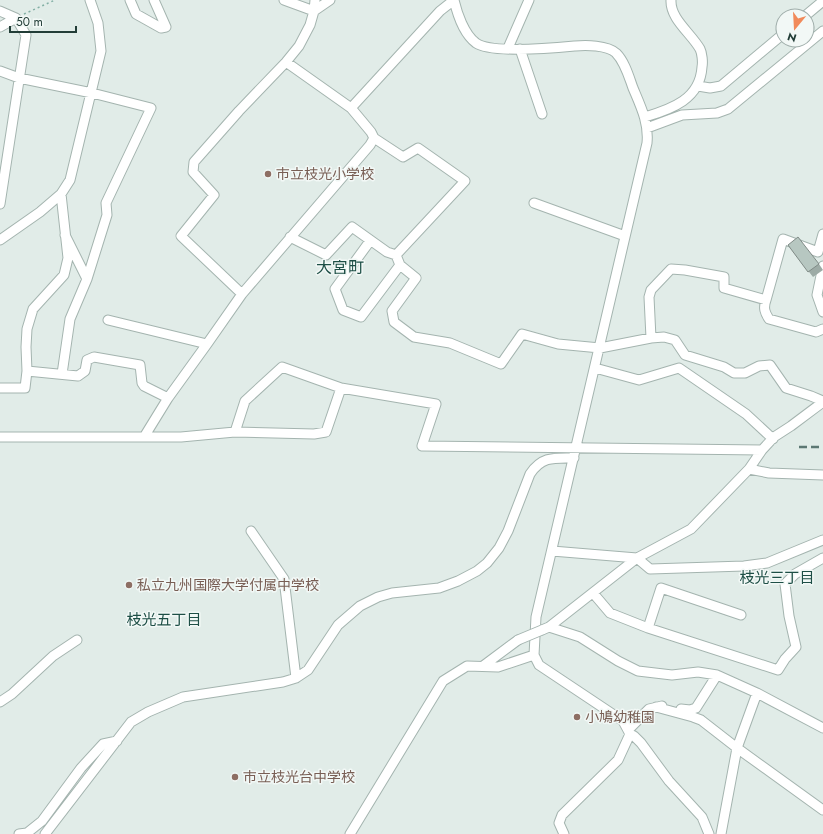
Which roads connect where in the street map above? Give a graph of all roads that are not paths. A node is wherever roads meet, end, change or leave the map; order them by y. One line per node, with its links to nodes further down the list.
1 (90, 0): 24 (street)
2 (130, 0): 3 (street)
3 (154, 0)
4 (284, 0): 13 (street)
5 (314, 0): 13 (street)
6 (330, 0): 13 (street)
7 (454, 0): 18 (street); 25 (street)
8 (529, 0): 18 (street)
9 (671, 0): 23 (street)
10 (823, 1): 11 (street)
11 (815, 8)
12 (0, 11): 14 (street)
13 (314, 11): 20 (street)
14 (16, 18): 15 (street); 22 (street)
15 (0, 27)
16 (823, 31): 28 (street)
17 (775, 41): 23 (street)
18 (508, 48): 19 (street)
19 (520, 48): 26 (street); 27 (street)
20 (286, 62): 25 (street); 43 (street)
21 (0, 70): 22 (street)
22 (19, 78): 24 (street); 32 (street)
23 (698, 86): 27 (street)
24 (92, 93): 30 (street); 42 (street)
25 (351, 108): 29 (street)
26 (542, 114)
27 (645, 117): 28 (street)
28 (647, 128): 35 (street)
29 (374, 138): 36 (street); 39 (street)
30 (61, 194): 34 (street); 37 (street)
31 (534, 202): 35 (street)
32 (0, 204)
33 (823, 234): 44 (street)
34 (65, 235): 42 (street); 52 (street)
35 (625, 236): 50 (street)
36 (290, 237): 38 (street); 43 (street)
37 (0, 240)
38 (370, 241): 39 (street); 40 (street)
39 (396, 255): 40 (street)
40 (400, 265): 50 (street)
41 (823, 266): 45 (street)
42 (87, 280): 53 (street)
43 (242, 294): 49 (street)
44 (766, 300): 47 (street); 48 (street)
45 (823, 312)
46 (108, 320): 49 (street)
47 (823, 329)
48 (651, 338): 50 (street); 57 (street)
49 (207, 344): 56 (street)
50 (600, 348): 51 (street)
51 (595, 368): 61 (street); 63 (street)
52 (27, 371): 53 (street); 54 (street)
53 (62, 374): 56 (street)
54 (0, 388)
55 (341, 388): 58 (street); 58 (street); 63 (street)
56 (168, 398): 60 (street)
57 (823, 402): 61 (street)
58 (235, 432): 60 (street)
59 (0, 437): 60 (street)
60 (144, 437)
61 (773, 439): 62 (street)
62 (762, 450): 63 (street); 64 (street)
63 (575, 453): 68 (street); 79 (street)
64 (749, 469): 65 (street); 69 (street)
65 (823, 475)
66 (250, 531): 79 (street)
67 (823, 540): 69 (street)
68 (552, 551): 69 (street); 76 (street)
69 (637, 558): 71 (street)
70 (823, 558): 73 (street)
71 (593, 593): 73 (street); 74 (street)
72 (741, 615): 73 (street)
73 (648, 628)
74 (546, 629): 77 (street, bridge); 78 (street)
75 (77, 640): 81 (street)
76 (534, 655): 77 (street); 84 (street)
77 (483, 666): 90 (street)
78 (717, 675): 80 (street); 82 (street)
79 (296, 678): 85 (street)
80 (757, 693): 83 (street); 86 (street)
81 (0, 702)
82 (656, 707): 84 (street); 86 (street)
83 (823, 728)
84 (629, 732): 91 (street); 92 (street)
85 (117, 741): 88 (street); 89 (street)
86 (738, 748): 87 (street); 93 (street)
87 (823, 810)
88 (19, 834)
89 (46, 834)
90 (350, 834)
91 (564, 834)
92 (709, 834)
93 (721, 834)

